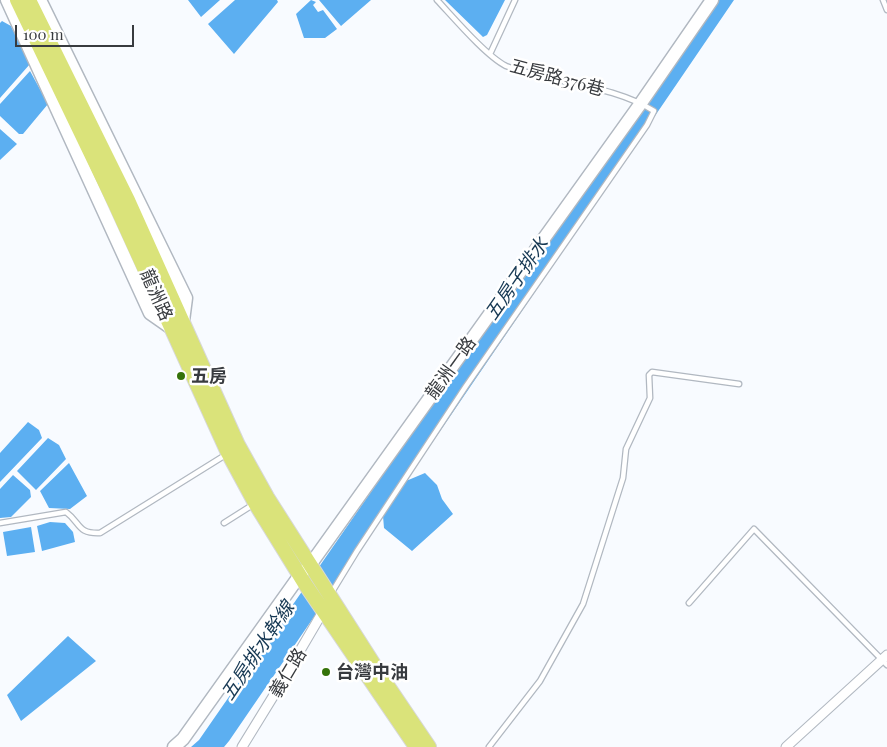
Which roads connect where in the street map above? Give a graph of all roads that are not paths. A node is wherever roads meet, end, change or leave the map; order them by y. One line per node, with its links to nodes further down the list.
1 (7, 0): 13 (street)
2 (17, 0): 13 (main road, 龍洲路)
3 (29, 0): 12 (main road, 龍洲路)
4 (40, 0): 12 (street)
5 (437, 0): 10 (lane, 五房路376巷)
6 (515, 0): 10 (lane)
7 (712, 0): 11 (street, 龍洲一路)
8 (883, 0): 9 (lane)
9 (887, 10)
10 (490, 54): 11 (lane, 五房路376巷)
11 (644, 105): 19 (street, 龍洲一路); 21 (lane, 五房路376巷)
12 (183, 321): 19 (main road, 龍洲路)
13 (170, 327): 15 (main road, 龍洲路)
14 (739, 384): 29 (lane)
15 (228, 453): 16 (main road, 龍洲路); 17 (lane)
16 (255, 503): 18 (lane); 20 (main road, 龍洲路)
17 (0, 523)
18 (224, 523)
19 (312, 569): 20 (street, 龍洲一路); 21 (main road, 龍洲路)
20 (302, 580): 23 (main road, 龍洲路); 25 (street, 龍洲一路)
21 (328, 594): 23 (street, 義仁路); 28 (main road, 龍洲路)
22 (688, 603): 24 (lane)
23 (322, 610): 26 (street, 義仁路); 27 (main road, 龍洲路)
24 (886, 659): 30 (street)
25 (174, 747)
26 (242, 747)
27 (416, 747)
28 (429, 747)
29 (489, 747)
30 (786, 747)

